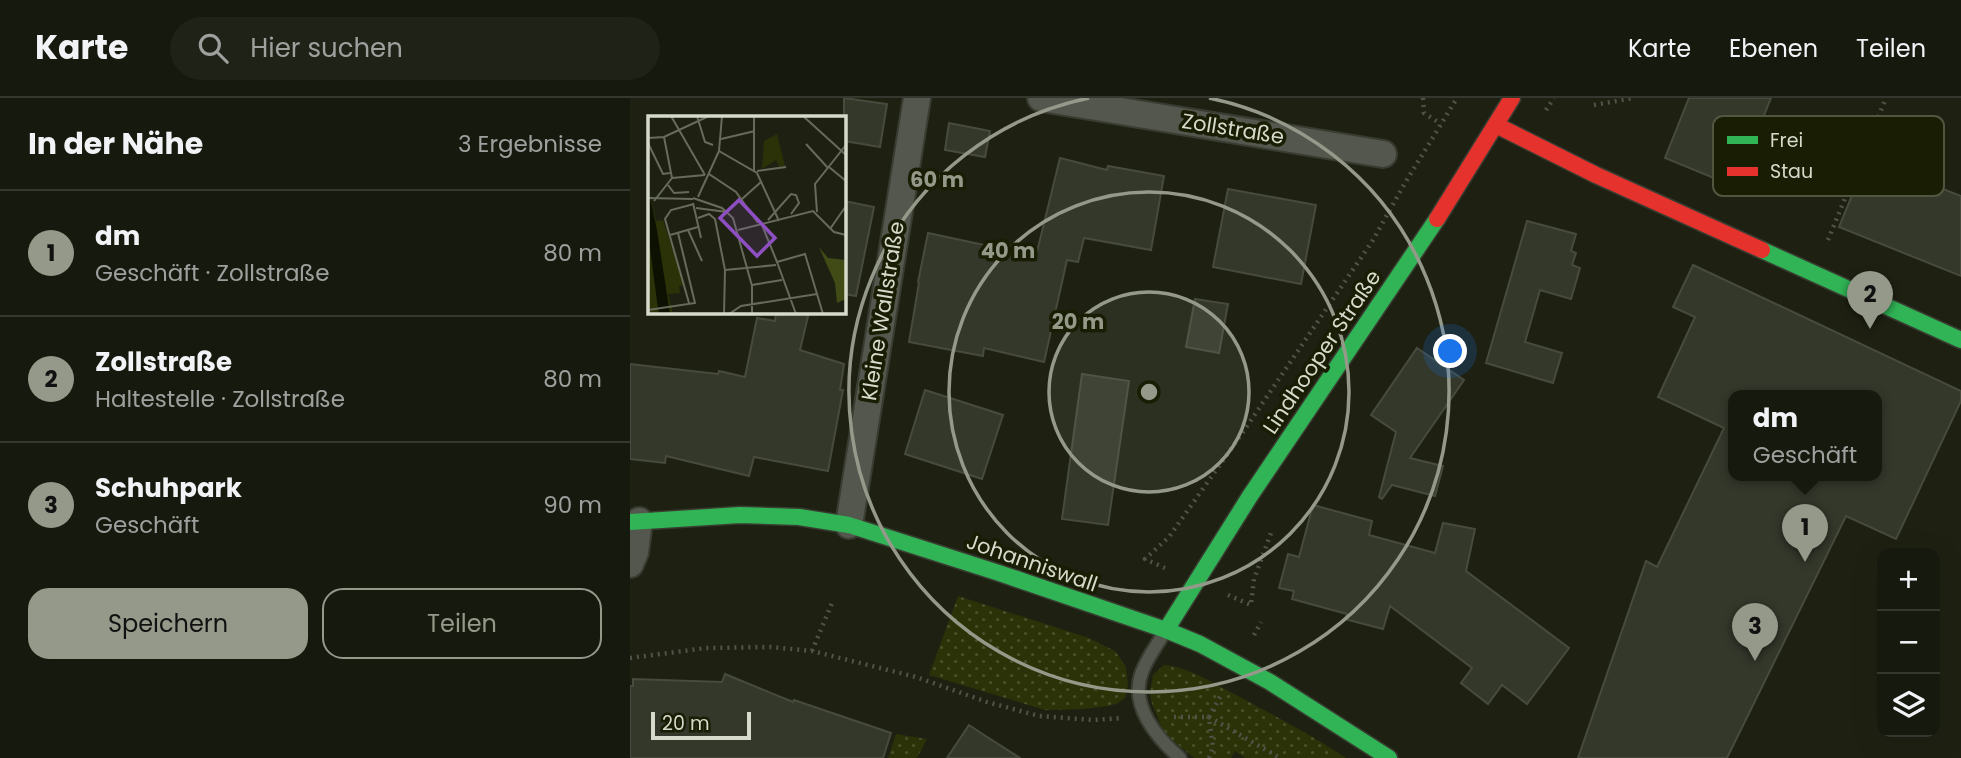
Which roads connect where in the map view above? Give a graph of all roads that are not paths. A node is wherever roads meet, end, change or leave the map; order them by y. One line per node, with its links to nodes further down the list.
1 (918, 98): 8 (street, Kleine Wallstraße)
2 (1041, 98): 5 (street, Zollstraße)
3 (1512, 98): 4 (main road, Lindhooper Straße)
4 (1496, 125): 6 (main road); 10 (main road, Lindhooper Straße)
5 (1383, 154)
6 (1961, 340)
7 (634, 521): 8 (main road, Johanniswall); 9 (street)
8 (849, 525): 10 (main road, Johanniswall)
9 (630, 564)
10 (1166, 630): 11 (lane); 12 (main road, Johanniswall)
11 (1180, 758)
12 (1389, 758)

